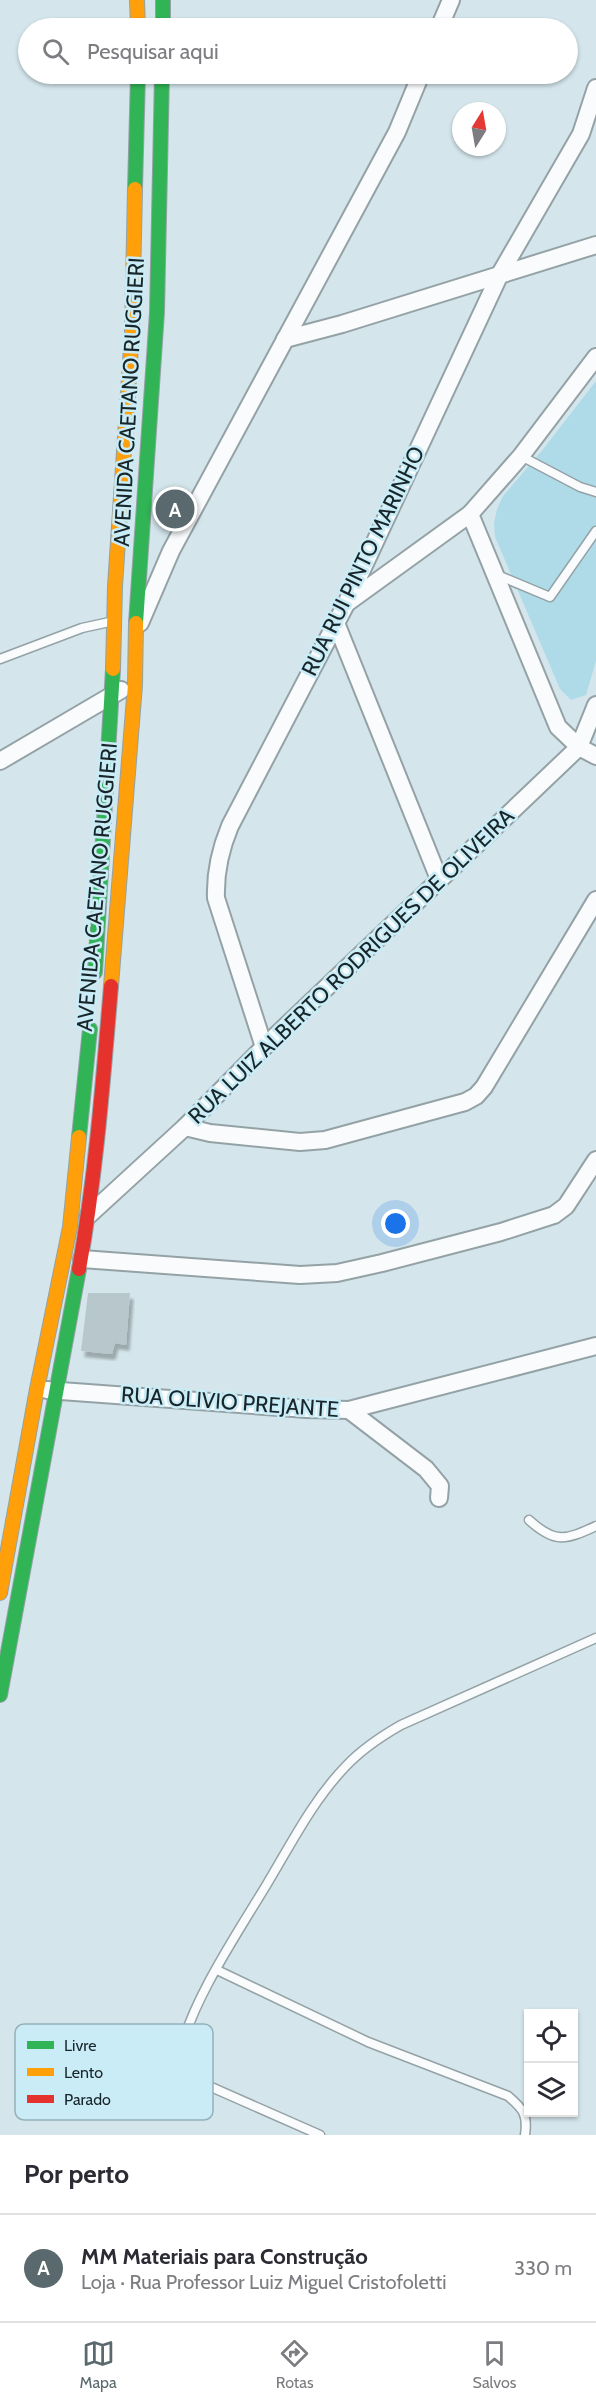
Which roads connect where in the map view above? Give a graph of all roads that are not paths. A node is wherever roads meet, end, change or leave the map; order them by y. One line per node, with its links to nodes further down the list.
1 (137, 0): 4 (main road)
2 (163, 0): 5 (main road)
3 (451, 0): 6 (street)
4 (138, 18)
5 (162, 18)
6 (443, 18)
7 (138, 84): 22 (main road, AVENIDA CAETANO RUGGIERI)
8 (162, 84): 21 (main road, AVENIDA CAETANO RUGGIERI)
9 (417, 84): 13 (street)
10 (596, 88): 12 (street, RUA RUI PINTO MARINHO)
11 (596, 245): 12 (street)
12 (500, 274): 13 (street); 23 (street, RUA RUI PINTO MARINHO)
13 (285, 339): 19 (street)
14 (596, 357): 15 (street)
15 (521, 456): 16 (lane); 17 (street)
16 (596, 492)
17 (470, 514): 20 (street); 23 (street)
18 (596, 531): 20 (lane)
19 (171, 550): 21 (street); 26 (street)
20 (495, 574): 31 (street)
21 (140, 576): 22 (street); 26 (main road, AVENIDA CAETANO RUGGIERI)
22 (115, 586): 24 (main road, AVENIDA CAETANO RUGGIERI)
23 (346, 604): 25 (street, RUA RUI PINTO MARINHO)
24 (114, 621): 27 (lane); 29 (main road, AVENIDA CAETANO RUGGIERI)
25 (336, 623): 34 (street); 38 (street, RUA RUI PINTO MARINHO)
26 (135, 633): 28 (main road, AVENIDA CAETANO RUGGIERI)
27 (0, 659)
28 (135, 685): 29 (street); 41 (main road, AVENIDA CAETANO RUGGIERI)
29 (113, 694): 33 (street); 36 (main road, AVENIDA CAETANO RUGGIERI)
30 (596, 705): 31 (street, RUA LUIZ ALBERTO RODRIGUES DE OLIVEIRA)
31 (579, 747): 32 (street); 34 (street, RUA LUIZ ALBERTO RODRIGUES DE OLIVEIRA)
32 (596, 756)
33 (0, 761)
34 (439, 879): 38 (street, RUA LUIZ ALBERTO RODRIGUES DE OLIVEIRA)
35 (596, 900): 39 (street)
36 (94, 984)
37 (91, 1017): 44 (main road, AVENIDA CAETANO RUGGIERI)
38 (264, 1047): 39 (street, RUA LUIZ ALBERTO RODRIGUES DE OLIVEIRA)
39 (185, 1127): 41 (street, RUA LUIZ ALBERTO RODRIGUES DE OLIVEIRA)
40 (596, 1160): 42 (street)
41 (89, 1215): 42 (main road, AVENIDA CAETANO RUGGIERI)
42 (82, 1259): 45 (main road, AVENIDA CAETANO RUGGIERI)
43 (596, 1346): 46 (street, RUA OLIVIO PREJANTE)
44 (37, 1389): 45 (street, RUA OLIVIO PREJANTE); 50 (main road, AVENIDA CAETANO RUGGIERI)
45 (56, 1390): 46 (street, RUA OLIVIO PREJANTE); 52 (main road, AVENIDA CAETANO RUGGIERI)
46 (348, 1410): 47 (street)
47 (439, 1498)
48 (529, 1520): 49 (lane)
49 (596, 1526)
50 (0, 1593)
51 (596, 1638): 53 (lane)
52 (0, 1695)
53 (217, 1970): 54 (lane); 57 (lane)
54 (191, 2024)
55 (213, 2088): 56 (lane)
56 (320, 2135)
57 (525, 2135)

